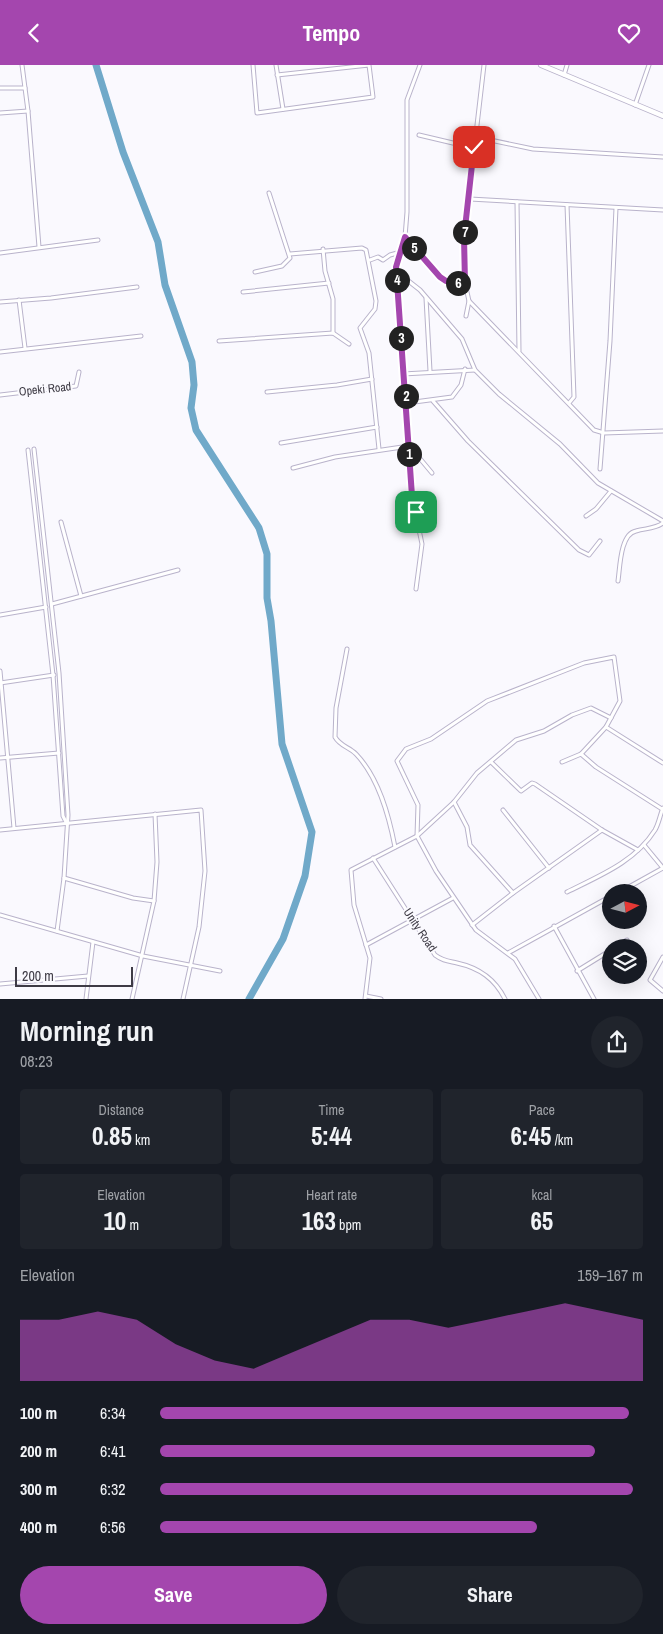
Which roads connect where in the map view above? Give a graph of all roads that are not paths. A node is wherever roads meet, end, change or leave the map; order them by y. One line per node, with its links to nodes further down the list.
1 (22, 65): 12 (street)
2 (253, 65): 14 (street)
3 (276, 65): 9 (street)
4 (420, 65): 28 (street)
5 (484, 65): 19 (street)
6 (541, 65): 10 (main road)
7 (567, 65): 10 (street)
8 (649, 65): 13 (street)
9 (277, 75): 14 (street); 14 (street)
10 (564, 75): 13 (main road)
11 (0, 88): 12 (street)
12 (25, 88): 15 (street)
13 (635, 105): 17 (main road)
14 (283, 109)
15 (28, 111): 16 (street); 30 (street)
16 (0, 113)
17 (663, 116)
18 (418, 135): 20 (street)
19 (476, 137): 20 (street); 21 (street)
20 (474, 147): 23 (street)
21 (663, 157)
22 (268, 193): 34 (street)
23 (470, 199): 24 (street); 39 (street)
24 (517, 202): 25 (street); 52 (street)
25 (567, 205): 26 (street); 64 (street)
26 (616, 208): 27 (street); 67 (street)
27 (663, 210)
28 (405, 237): 32 (street); 39 (street)
29 (98, 240): 30 (street)
30 (39, 247): 33 (street)
31 (323, 249): 34 (street); 35 (street); 38 (street)
32 (401, 252): 35 (street); 37 (street)
33 (0, 253)
34 (290, 254): 36 (street)
35 (370, 260): 59 (street)
36 (255, 272)
37 (396, 272): 42 (street); 58 (street)
38 (329, 283): 41 (street); 47 (street)
39 (465, 283): 44 (street)
40 (137, 287): 43 (street)
41 (243, 292)
42 (426, 297): 55 (street); 56 (street)
43 (20, 300): 45 (street); 51 (street)
44 (469, 301): 46 (street); 52 (street)
45 (0, 302)
46 (466, 316)
47 (333, 333): 49 (street); 50 (street)
48 (141, 336): 51 (street)
49 (219, 341)
50 (349, 343)
51 (25, 348): 53 (street)
52 (519, 351): 64 (street)
53 (0, 352)
54 (466, 369): 55 (street); 56 (street); 62 (street)
55 (475, 370): 76 (street)
56 (430, 371): 58 (street)
57 (79, 372): 61 (street, Opeki Road)
58 (403, 374): 63 (street)
59 (372, 379): 60 (street); 65 (street)
60 (267, 392)
61 (0, 395)
62 (433, 401): 63 (street); 80 (street)
63 (406, 403): 69 (street)
64 (569, 403): 67 (street)
65 (377, 427): 68 (street); 71 (street)
66 (663, 431): 67 (street)
67 (604, 433): 74 (street)
68 (281, 443)
69 (409, 448): 71 (street); 75 (street); 83 (street)
70 (34, 449): 85 (street)
71 (379, 449): 73 (street)
72 (28, 450): 86 (street)
73 (293, 468)
74 (600, 469)
75 (432, 473)
76 (611, 491): 77 (street); 79 (street)
77 (586, 516)
78 (61, 522): 84 (street)
79 (663, 522): 82 (street)
80 (600, 541)
81 (178, 570): 84 (street)
82 (618, 581)
83 (416, 589)
84 (81, 596): 85 (street)
85 (52, 604): 90 (street)
86 (46, 607): 87 (street); 91 (street)
87 (0, 615)
88 (347, 649): 112 (street)
89 (0, 671): 92 (street)
90 (59, 673): 91 (street); 106 (street)
91 (53, 675): 92 (street); 95 (street)
92 (1, 683): 97 (street)
93 (611, 718): 94 (street); 99 (street); 110 (street)
94 (606, 727): 96 (street); 101 (street)
95 (59, 753): 97 (street); 106 (street)
96 (581, 754): 100 (street); 104 (street)
97 (9, 757): 98 (street); 107 (street)
98 (0, 758)
99 (491, 762): 102 (street); 109 (street)
100 (562, 762)
101 (663, 763)
102 (454, 802): 110 (street); 119 (street)
103 (502, 809): 115 (street)
104 (663, 809): 111 (street)
105 (155, 814): 106 (street); 122 (street); 135 (street)
106 (66, 822): 107 (street); 117 (street)
107 (14, 828): 108 (street)
108 (0, 830)
109 (602, 830): 113 (street); 115 (street)
110 (417, 836): 112 (street); 121 (street)
111 (644, 845): 113 (street); 116 (street)
112 (395, 847): 114 (street)
113 (638, 851): 120 (street)
114 (373, 858): 125 (street, Unity Road); 130 (street)
115 (549, 868): 119 (street)
116 (663, 868): 118 (street)
117 (64, 878): 122 (street); 128 (street)
118 (637, 884)
119 (513, 893): 126 (street)
120 (567, 893)
121 (453, 898): 125 (street); 126 (street)
122 (154, 901): 132 (street)
123 (602, 901): 127 (street)
124 (0, 915): 128 (street)
125 (412, 920): 130 (street); 146 (street, Unity Road)
126 (472, 925): 131 (street)
127 (554, 926): 131 (street); 137 (street)
128 (56, 931): 129 (street)
129 (93, 942): 132 (street); 138 (street)
130 (366, 945): 141 (street)
131 (508, 953): 147 (street)
132 (143, 956): 135 (street); 143 (street)
133 (602, 956): 137 (street)
134 (663, 957): 140 (street)
135 (191, 965): 136 (street); 144 (street)
136 (220, 971)
137 (577, 971): 148 (street)
138 (88, 976): 139 (street); 142 (street)
139 (0, 984)
140 (663, 991)
141 (365, 998): 145 (street)
142 (86, 999)
143 (132, 999)
144 (183, 999)
145 (381, 999)
146 (505, 999)
147 (539, 999)
148 (594, 999)

